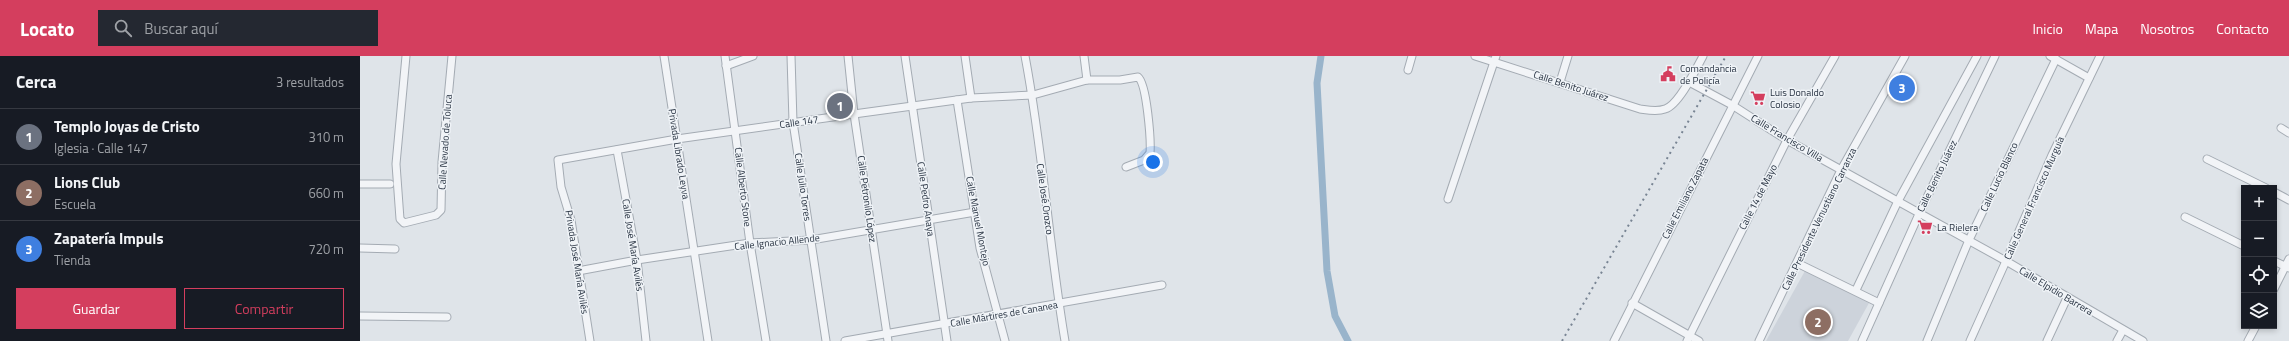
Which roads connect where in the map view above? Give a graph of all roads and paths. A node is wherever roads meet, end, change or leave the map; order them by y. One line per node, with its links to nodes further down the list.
1 (406, 56): 2 (street, Calle Nevado de Toluca)
2 (452, 56)
3 (664, 56): 40 (street, Privada Librado Leyva)
4 (725, 56): 24 (street, Calle Alberto Stone)
5 (753, 56): 24 (street)
6 (791, 56): 36 (street, Calle Julio Torres)
7 (848, 56): 35 (street, Calle Petronilo López)
8 (905, 56): 33 (street, Calle Pedro Anaya)
9 (965, 56): 31 (street)
10 (1025, 56): 30 (street, Calle José Orozco)
11 (1084, 56): 27 (street)
12 (1412, 56): 25 (street)
13 (1475, 56): 23 (street, Calle Benito Juárez)
14 (1568, 56): 28 (street)
15 (1758, 56): 34 (street, Calle Emiliano Zapata)
16 (1835, 56): 41 (street, Calle 14 de Mayo)
17 (1905, 56): 46 (street, Calle Presidente Venustiano Carranza)
18 (1977, 56): 53 (street)
19 (1995, 56): 56 (street, Calle Benito Juárez)
20 (2100, 56): 26 (street, Calle General Francisco Murguía)
21 (1700, 57): 29 (street)
22 (2053, 57): 26 (street); 61 (street, Calle Lucio Blanco)
23 (1495, 59): 28 (street, Calle Benito Juárez); 51 (street)
24 (726, 66): 38 (street, Calle Alberto Stone)
25 (1408, 70)
26 (2089, 78): 70 (street, Calle General Francisco Murguía)
27 (1087, 80): 30 (street, Calle 147); 45 (street, Calle 147)
28 (1560, 82): 29 (street, Calle Benito Juárez)
29 (1689, 82): 34 (street, Calle Francisco Villa)
30 (1032, 96): 31 (street, Calle 147); 80 (street, Calle José Orozco)
31 (971, 98): 32 (street, Calle 147)
32 (957, 100): 33 (street, Calle 147); 55 (street, Calle Manuel Montejo)
33 (913, 106): 35 (street, Calle 147); 58 (street, Calle Pedro Anaya)
34 (1732, 106): 41 (street, Calle Francisco Villa); 78 (street, Calle Emiliano Zapata)
35 (854, 114): 36 (street, Calle 147); 59 (street, Calle Petronilo López)
36 (793, 122): 38 (street, Calle 147); 60 (street, Calle Julio Torres)
37 (2281, 128): 39 (street)
38 (735, 131): 40 (street, Calle 147); 62 (street, Calle Alberto Stone)
39 (2289, 133)
40 (677, 139): 42 (street, Calle 147); 66 (street, Privada Librado Leyva)
41 (1787, 140): 46 (street, Calle Francisco Villa); 88 (street, Calle 14 de Mayo)
42 (617, 150): 44 (street, Calle 147); 68 (street, Calle José María Avilés)
43 (2207, 159): 49 (street)
44 (558, 160): 73 (street, Privada José María Avilés)
45 (1126, 167)
46 (1841, 170): 53 (street, Calle Francisco Villa); 69 (street, Calle Presidente Venustiano Carranza)
47 (360, 184): 48 (street)
48 (390, 184)
49 (2260, 185)
50 (2277, 194): 52 (street)
51 (1448, 199)
52 (2289, 200)
53 (1898, 201): 54 (street, Calle Francisco Villa); 76 (street)
54 (1906, 206): 56 (street, Calle Elpidio Barrera)
55 (975, 212): 58 (street, Calle Ignacio Allende); 81 (street, Calle Manuel Montejo)
56 (1919, 214): 61 (street, Calle Elpidio Barrera); 79 (street, Calle Benito Juárez)
57 (2185, 217): 63 (street)
58 (929, 219): 59 (street, Calle Ignacio Allende); 84 (street, Calle Pedro Anaya)
59 (872, 229): 60 (street, Calle Ignacio Allende); 87 (street, Calle Petronilo López)
60 (811, 240): 62 (street, Calle Ignacio Allende); 93 (street, Calle Julio Torres)
61 (1969, 240): 70 (street, Calle Elpidio Barrera); 102 (street, Calle Lucio Blanco)
62 (750, 243): 66 (street, Calle Ignacio Allende); 92 (street, Calle Alberto Stone)
63 (2241, 245)
64 (360, 248): 65 (street)
65 (395, 249)
66 (694, 252): 68 (street, Calle Ignacio Allende); 91 (street, Privada Librado Leyva)
67 (2289, 259): 72 (street)
68 (637, 260): 73 (street, Calle Ignacio Allende); 90 (street, Calle José María Avilés)
69 (1797, 262): 76 (street); 100 (street, Calle Presidente Venustiano Carranza)
70 (2006, 262): 77 (street, Calle Elpidio Barrera); 103 (street, Calle General Francisco Murguía)
71 (2277, 262): 72 (street)
72 (2287, 267): 74 (street)
73 (578, 271): 89 (street, Privada José María Avilés)
74 (2277, 284)
75 (1162, 285): 80 (street, Calle Mártires de Cananea)
76 (1856, 290): 79 (street)
77 (2067, 298): 86 (street, Calle Elpidio Barrera); 104 (street)
78 (1632, 303): 88 (street); 98 (street, Calle Emiliano Zapata)
79 (1879, 303): 101 (street, Calle Benito Juárez)
80 (1059, 304): 81 (street, Calle Mártires de Cananea); 97 (street, Calle José Orozco)
81 (999, 315): 84 (street, Calle Mártires de Cananea); 96 (street, Calle Manuel Montejo)
82 (360, 316): 83 (street)
83 (447, 318)
84 (944, 324): 87 (street, Calle Mártires de Cananea); 95 (street, Calle Pedro Anaya)
85 (2254, 329): 107 (street)
86 (2123, 330): 105 (street); 106 (street, Calle Elpidio Barrera)
87 (887, 338): 94 (street, Calle Mártires de Cananea)
88 (1688, 338): 99 (street)
89 (590, 341)
90 (646, 341)
91 (708, 341)
92 (766, 341)
93 (826, 341)
94 (845, 341)
95 (947, 341)
96 (1005, 341)
97 (1065, 341)
98 (1614, 341)
99 (1699, 341)
100 (1759, 341)
101 (1862, 341)
102 (1927, 341)
103 (1970, 341)
104 (2047, 341)
105 (2117, 341)
106 (2143, 341)
107 (2248, 341)

